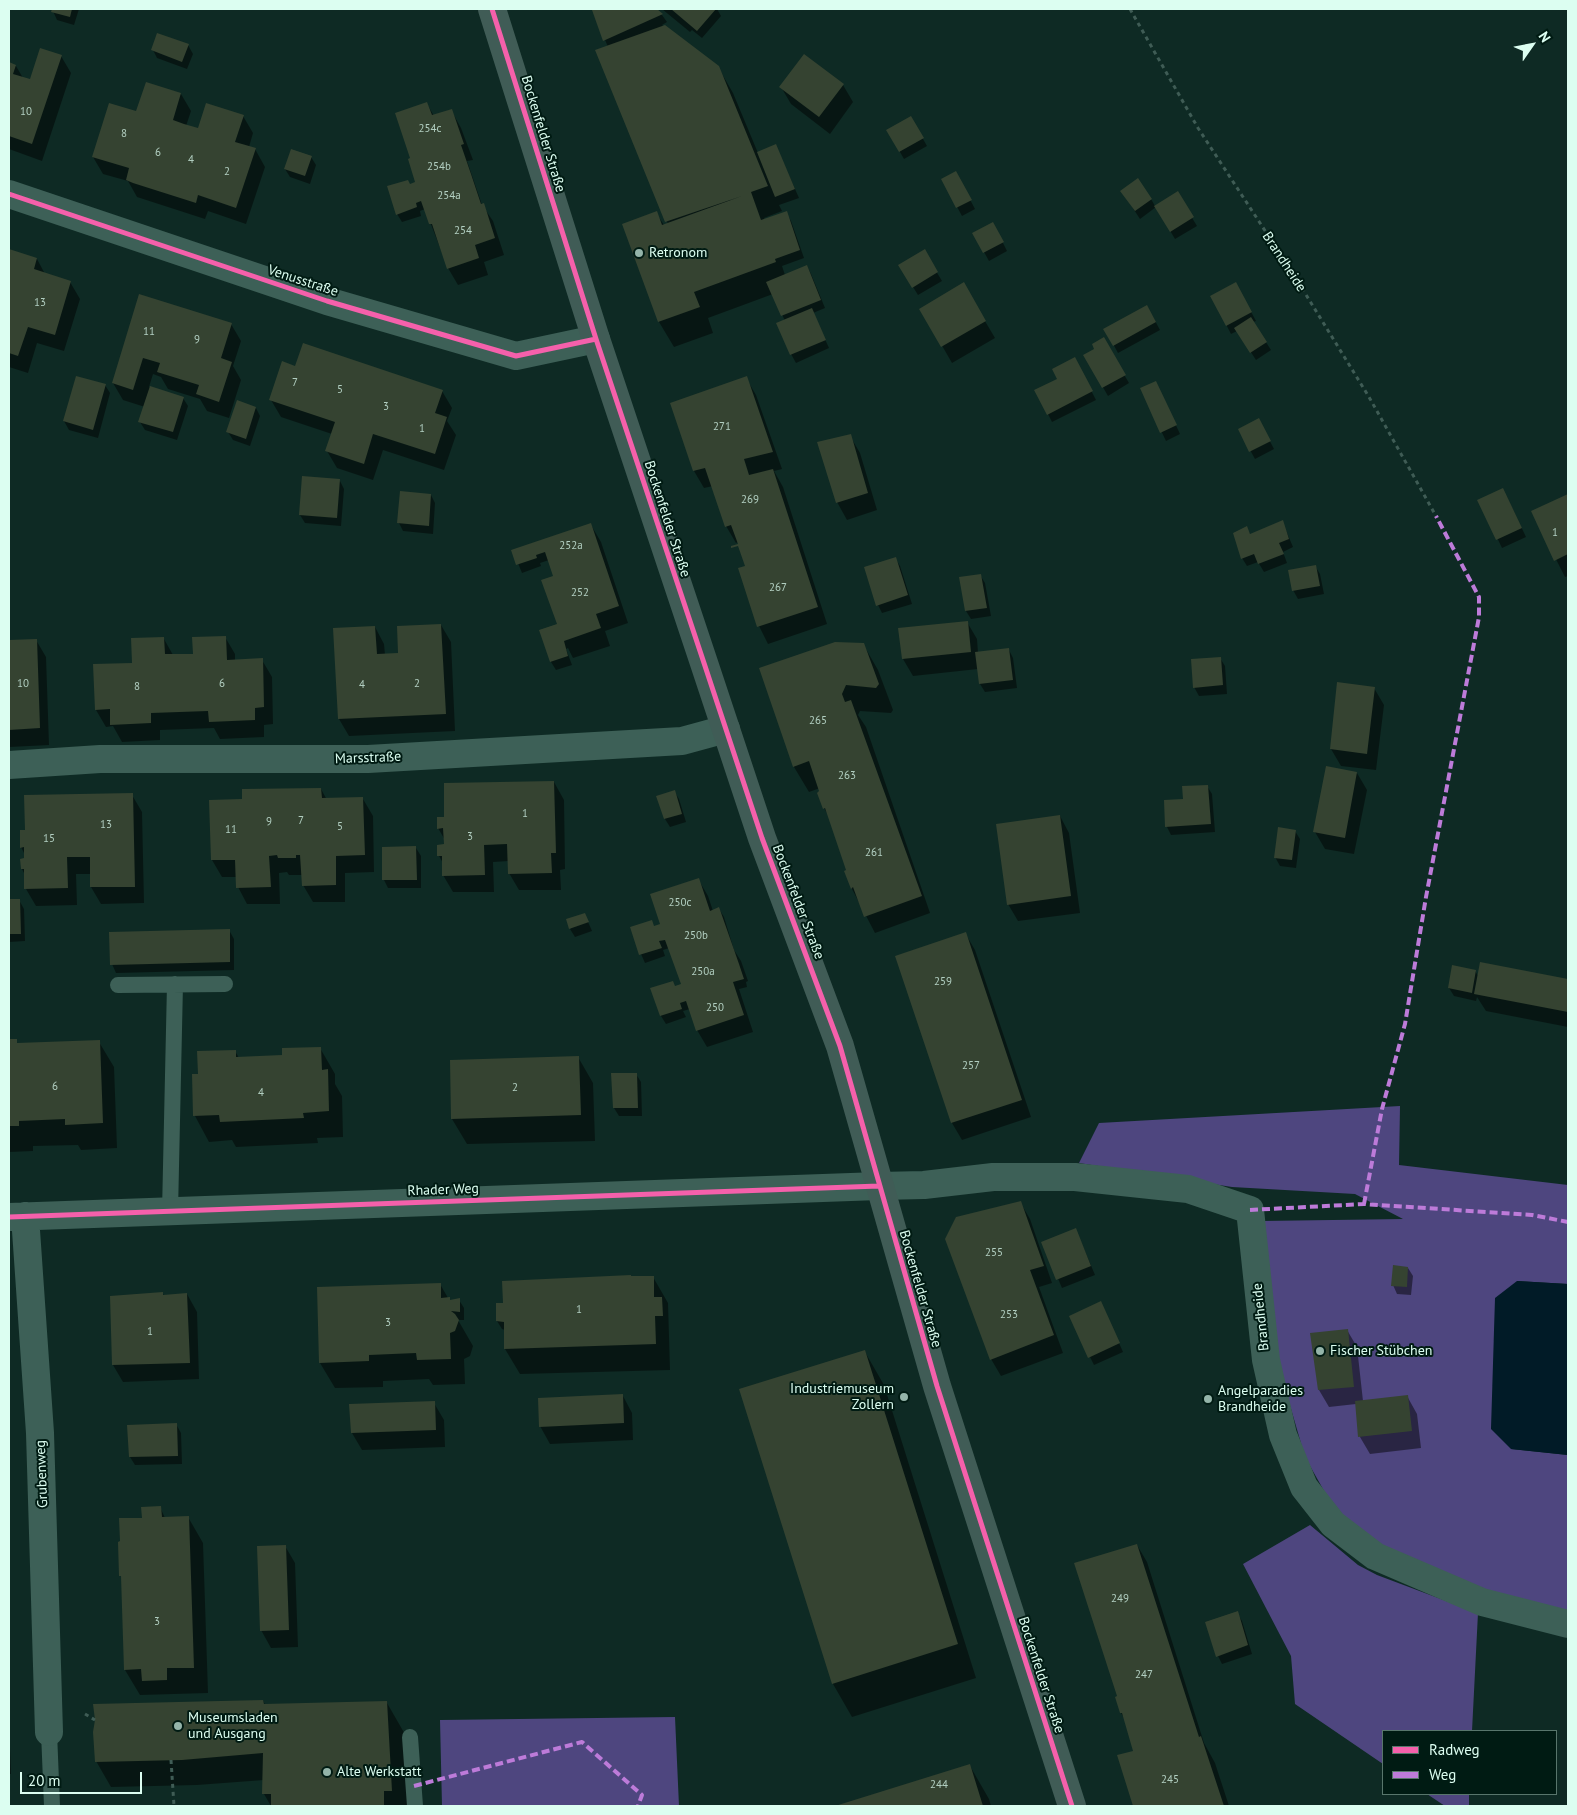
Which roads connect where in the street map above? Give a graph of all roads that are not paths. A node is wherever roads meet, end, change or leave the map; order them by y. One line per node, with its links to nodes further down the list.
1 (492, 9): 3 (main road, Bockenfelder Straße)
2 (9, 194): 3 (street, Venusstraße)
3 (596, 339): 4 (main road, Bockenfelder Straße)
4 (726, 728): 5 (street, Marsstraße); 9 (main road, Bockenfelder Straße)
5 (9, 766)
6 (176, 984): 7 (lane); 8 (lane); 10 (lane)
7 (225, 984)
8 (118, 985)
9 (879, 1186): 10 (street, Rhader Weg); 12 (street, Brandheide); 17 (main road, Bockenfelder Straße)
10 (170, 1212): 11 (street, Rhader Weg)
11 (17, 1216): 13 (street, Grubenweg)
12 (1568, 1624)
13 (49, 1732): 15 (lane)
14 (410, 1737): 16 (lane)
15 (52, 1806)
16 (415, 1806)
17 (1072, 1806)

